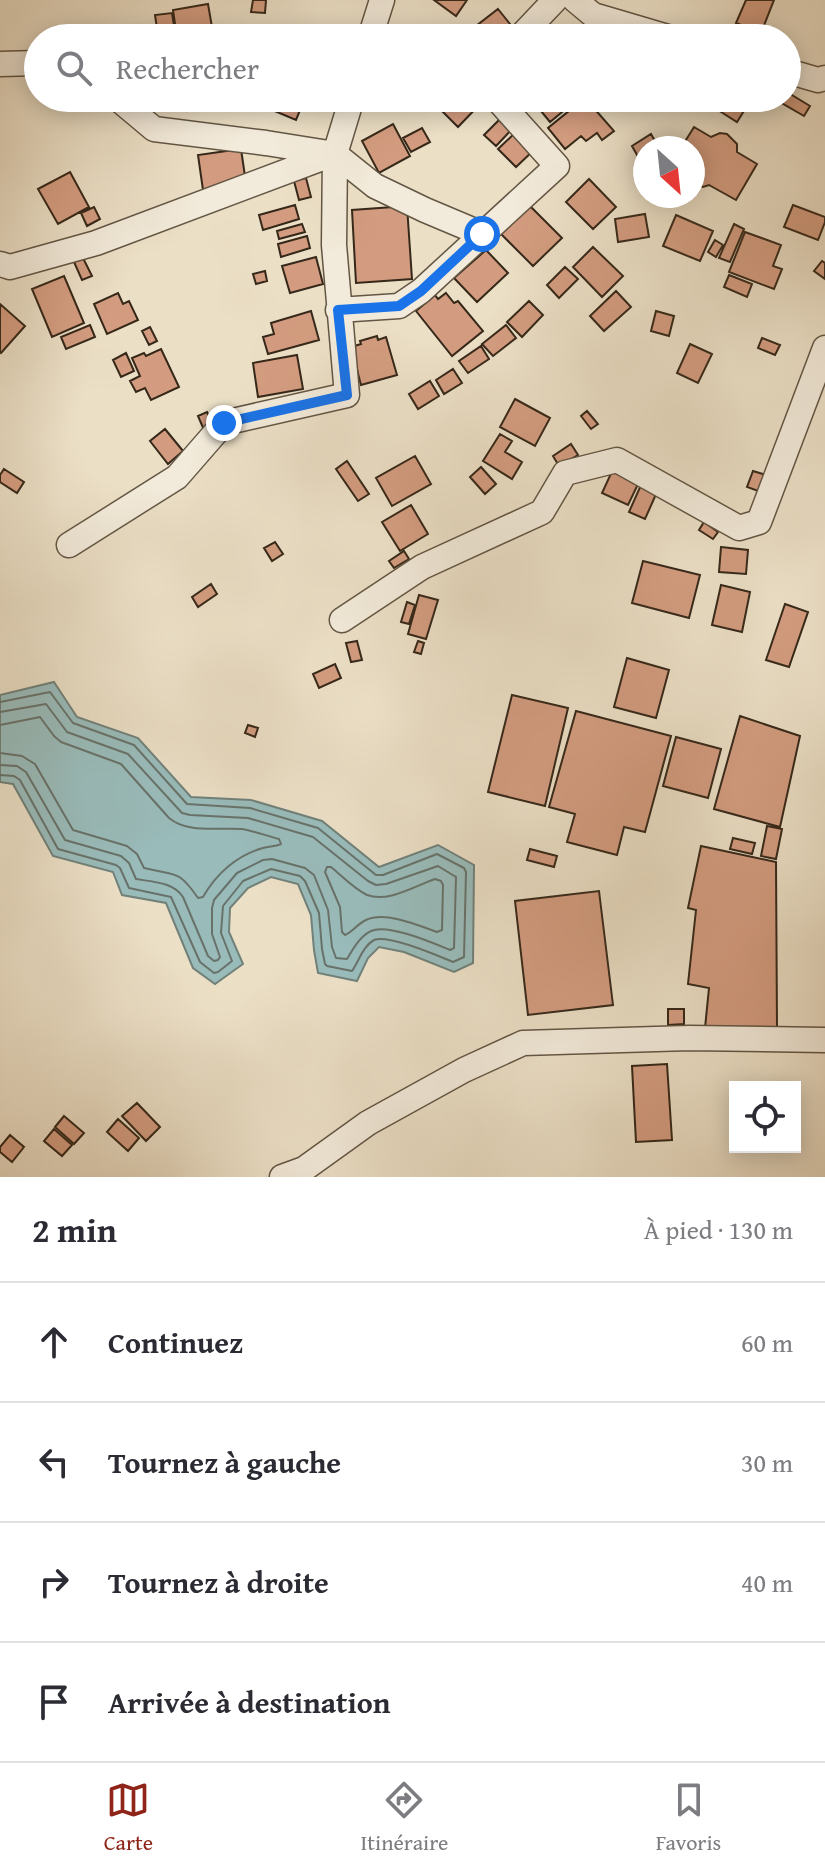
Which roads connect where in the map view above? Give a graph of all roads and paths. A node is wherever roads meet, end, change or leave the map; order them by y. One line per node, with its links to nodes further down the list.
1 (382, 0): 4 (street)
2 (555, 0): 5 (street)
3 (575, 0): 6 (street)
4 (374, 24)
5 (532, 24)
6 (624, 24)
7 (24, 63): 8 (street)
8 (0, 64)
9 (801, 75): 10 (street)
10 (825, 78)
11 (134, 112): 14 (street)
12 (348, 112): 14 (street)
13 (509, 112): 15 (street)
14 (335, 154): 15 (street); 16 (street); 17 (street)
15 (482, 234): 17 (street)
16 (0, 264)
17 (338, 310): 19 (street)
18 (825, 348): 20 (street)
19 (69, 545)
20 (342, 620)
21 (825, 1040): 22 (street)
22 (282, 1177)

